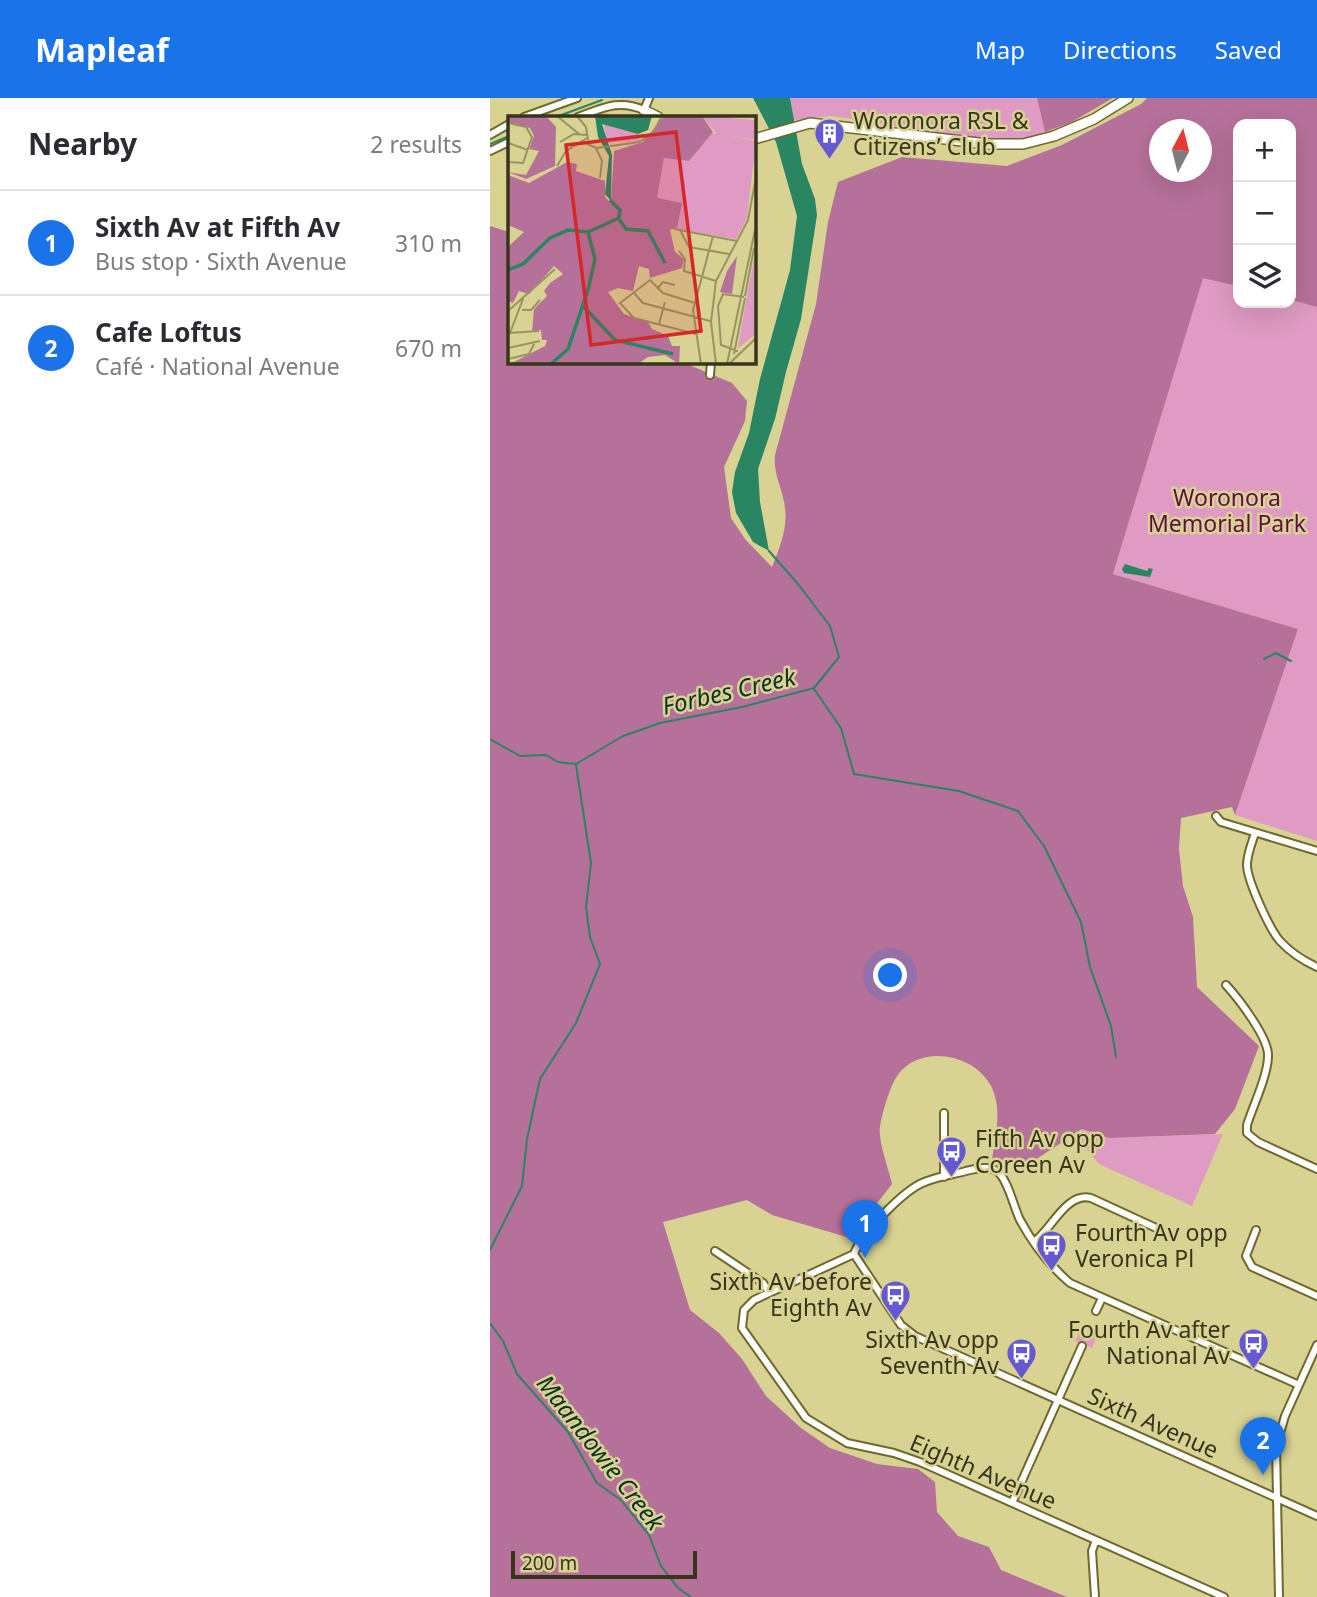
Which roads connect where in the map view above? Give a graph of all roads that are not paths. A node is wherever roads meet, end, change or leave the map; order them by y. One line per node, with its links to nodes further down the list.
1 (577, 98): 5 (street)
2 (649, 98): 4 (street)
3 (1128, 98): 10 (street)
4 (644, 110): 6 (street); 7 (street)
5 (527, 116)
6 (581, 116)
7 (656, 116)
8 (508, 125): 9 (street)
9 (490, 135)
10 (756, 138)
11 (508, 142): 12 (street)
12 (490, 151)
13 (711, 364): 14 (street)
14 (710, 375)
15 (1218, 822): 16 (street)
16 (1255, 833): 17 (street); 18 (street)
17 (1317, 851)
18 (1317, 967)
19 (1226, 985): 21 (street)
20 (944, 1113): 22 (street)
21 (1317, 1169)
22 (944, 1177): 25 (street); 27 (street)
23 (1256, 1230): 29 (street)
24 (1167, 1233): 25 (street)
25 (1034, 1242): 30 (street)
26 (715, 1251): 28 (street)
27 (855, 1254): 28 (street, Eighth Avenue); 35 (street, Sixth Avenue)
28 (769, 1292): 37 (street, Eighth Avenue)
29 (1317, 1296)
30 (1102, 1298): 31 (street); 34 (street)
31 (1096, 1311)
32 (1317, 1345): 34 (street)
33 (1083, 1346): 35 (street)
34 (1299, 1385): 36 (street)
35 (1058, 1400): 36 (street, Sixth Avenue); 37 (street)
36 (1277, 1498): 38 (street, Sixth Avenue); 42 (street)
37 (1012, 1503): 39 (street, Eighth Avenue)
38 (1317, 1516)
39 (1096, 1540): 40 (street); 41 (street, Eighth Avenue)
40 (1094, 1597)
41 (1224, 1597)
42 (1279, 1597)

